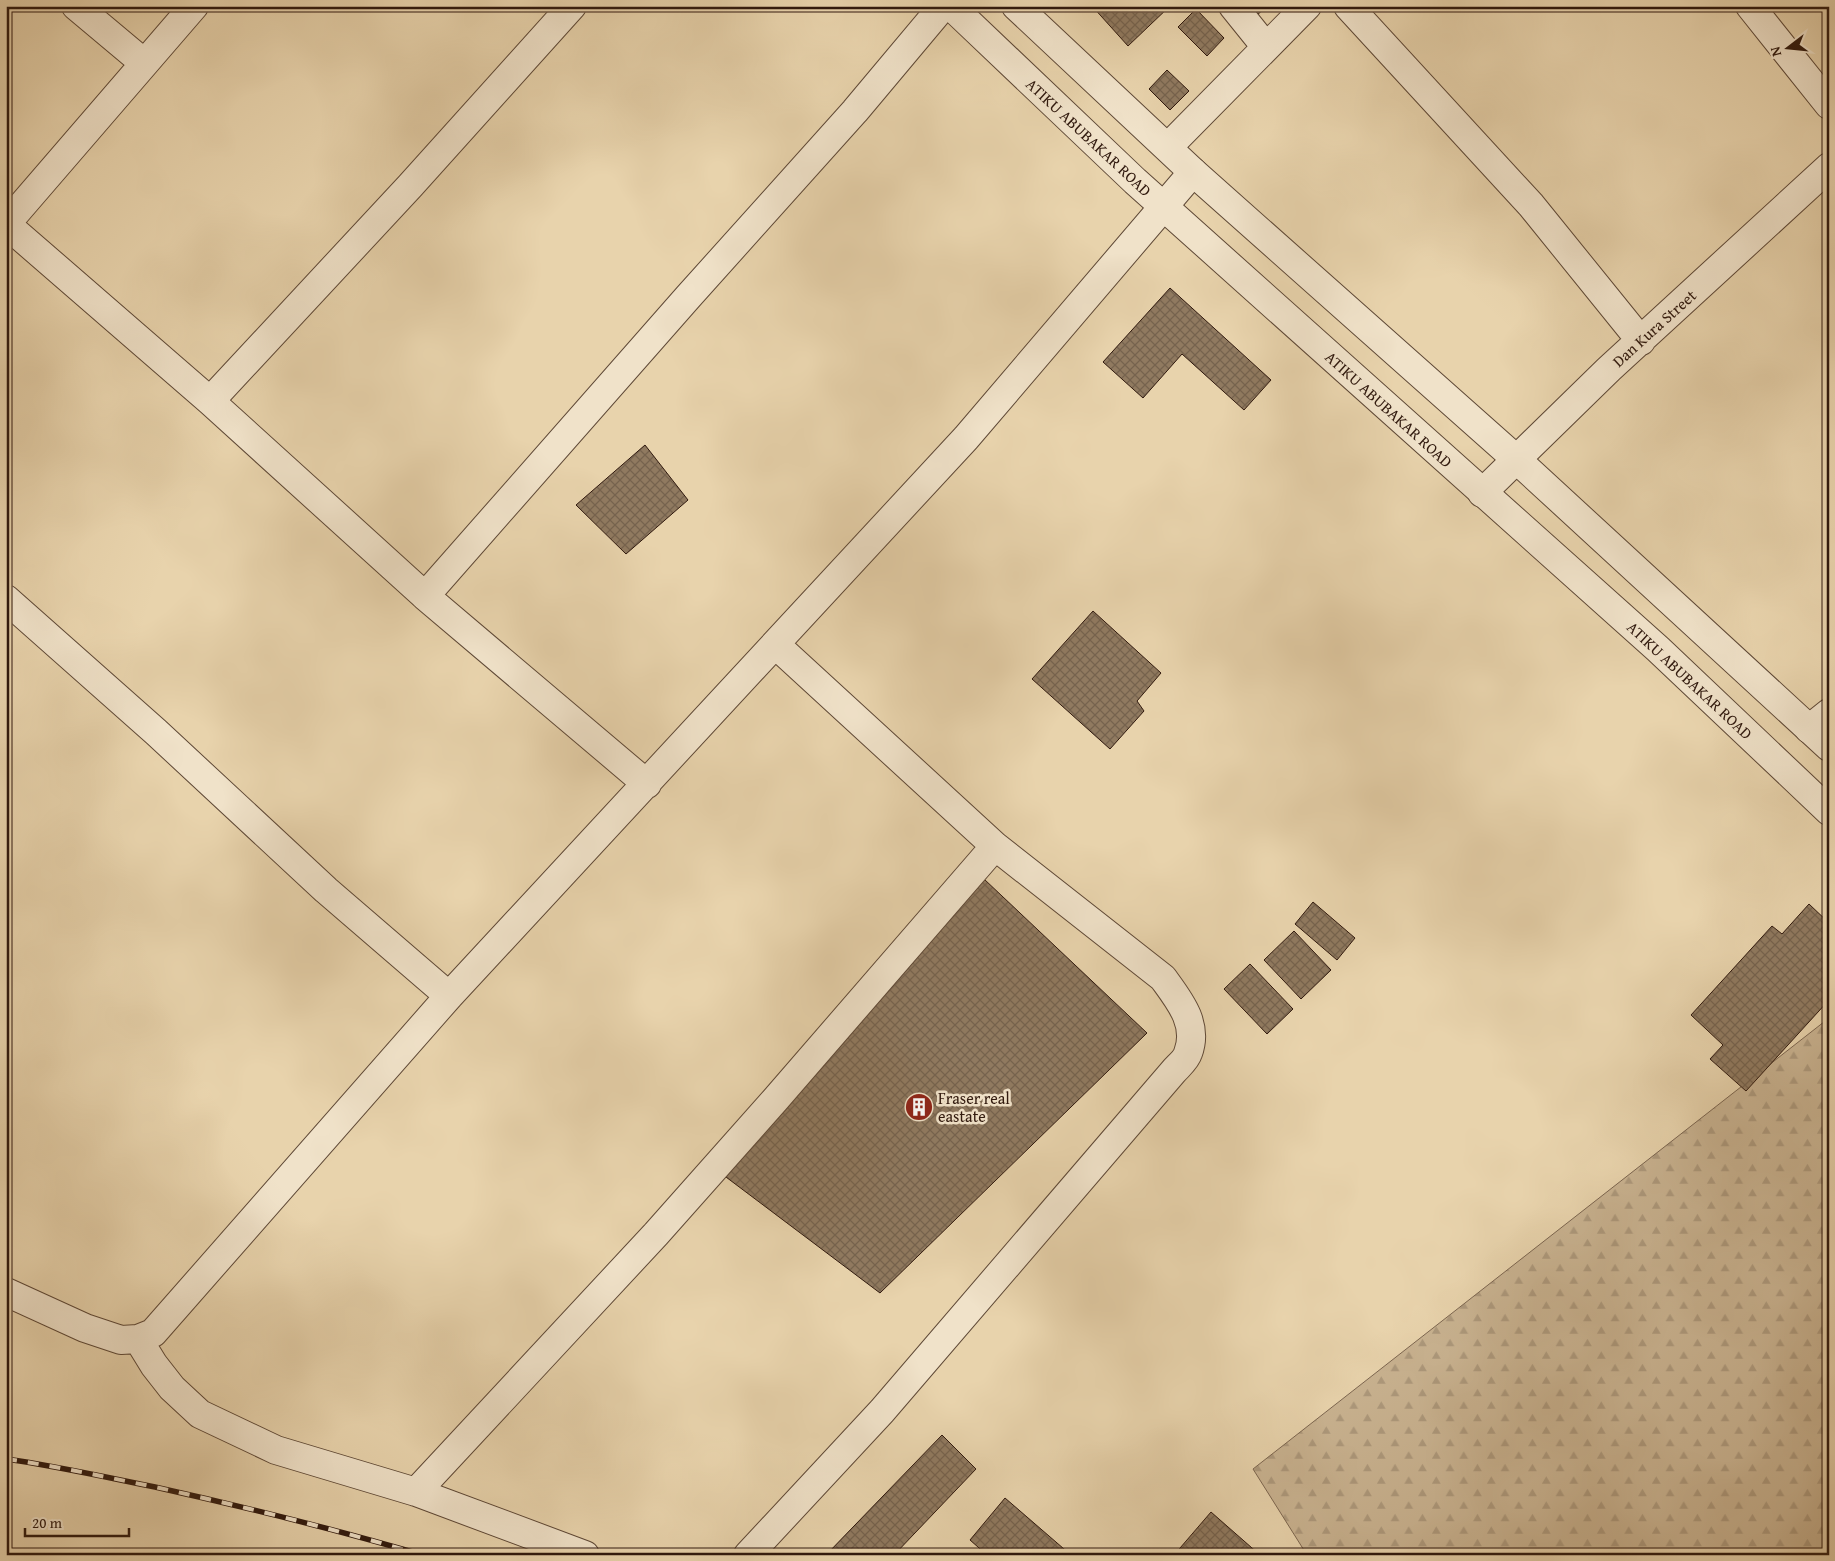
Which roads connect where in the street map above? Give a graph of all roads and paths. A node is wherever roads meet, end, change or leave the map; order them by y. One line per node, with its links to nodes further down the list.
1 (76, 6): 12 (street)
2 (194, 6): 12 (street)
3 (572, 6): 20 (street)
4 (943, 6): 23 (street)
5 (951, 6): 17 (street, ATIKU ABUBAKAR ROAD)
6 (1016, 6): 14 (street)
7 (1233, 6): 11 (street)
8 (1307, 6): 11 (street)
9 (1348, 6): 19 (street)
10 (1750, 6): 13 (street)
11 (1266, 48): 14 (street)
12 (144, 64): 18 (street)
13 (1829, 105)
14 (1168, 147): 16 (street)
15 (1829, 167): 19 (street, Dan Kura Street)
16 (1193, 172): 17 (street); 21 (street)
17 (1163, 207): 22 (street, ATIKU ABUBAKAR ROAD); 25 (street)
18 (6, 224): 20 (street)
19 (1640, 341): 21 (street, Dan Kura Street)
20 (210, 401): 23 (street)
21 (1516, 459): 22 (street, Dan Kura Street); 26 (street)
22 (1482, 493): 29 (street, ATIKU ABUBAKAR ROAD)
23 (425, 596): 28 (street)
24 (6, 600): 31 (street)
25 (776, 645): 28 (street); 30 (street)
26 (1819, 721): 27 (street)
27 (1829, 748)
28 (647, 784): 31 (street)
29 (1829, 811)
30 (994, 846): 34 (street); 36 (street)
31 (449, 996): 33 (street)
32 (6, 1292): 33 (street)
33 (138, 1339): 34 (street)
34 (416, 1492): 35 (street)
35 (585, 1555)
36 (748, 1555)

